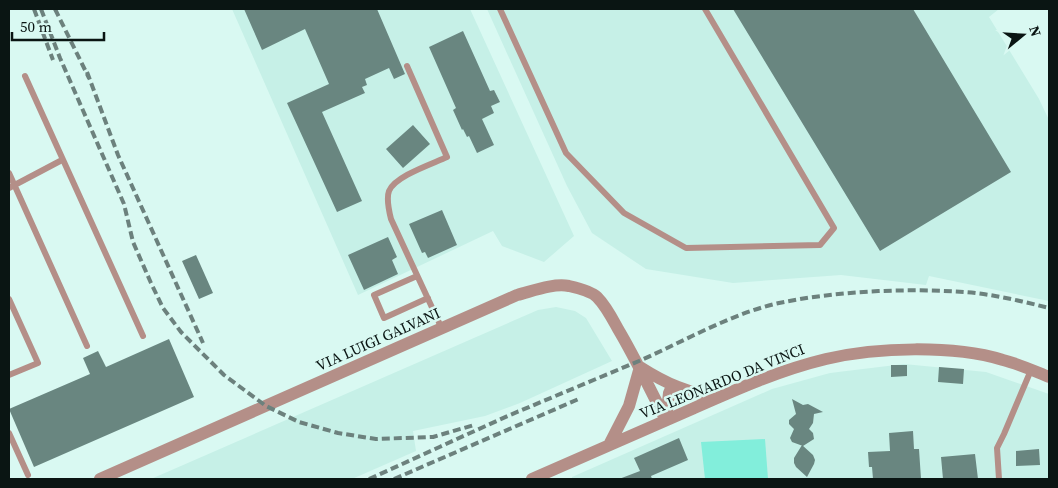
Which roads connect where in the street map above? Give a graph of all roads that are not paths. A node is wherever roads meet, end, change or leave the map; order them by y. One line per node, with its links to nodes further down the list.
1 (500, 9): 2 (lane)
2 (705, 9)
3 (407, 66): 8 (lane)
4 (25, 76): 5 (lane)
5 (62, 160): 7 (lane); 12 (lane)
6 (9, 173): 7 (lane)
7 (11, 186): 13 (lane)
8 (417, 276): 10 (lane); 10 (lane)
9 (9, 298): 16 (lane)
10 (428, 298): 11 (lane)
11 (442, 329): 14 (street, VIA LUIGI GALVANI); 24 (street, VIA LUIGI GALVANI)
12 (143, 336)
13 (86, 346)
14 (640, 368): 18 (street); 20 (street, VIA LUIGI GALVANI); 22 (street)
15 (1031, 370): 17 (street, VIA LEONARDO DA VINCI); 19 (street, VIA LEONARDO DA VINCI); 26 (lane)
16 (9, 375)
17 (1049, 377)
18 (672, 386): 19 (street); 20 (street)
19 (719, 397): 20 (street, VIA LEONARDO DA VINCI)
20 (666, 420): 22 (street, VIA LEONARDO DA VINCI)
21 (9, 434): 23 (lane)
22 (609, 445): 25 (street, VIA LEONARDO DA VINCI)
23 (28, 475)
24 (100, 479)
25 (532, 479)
26 (999, 479)

